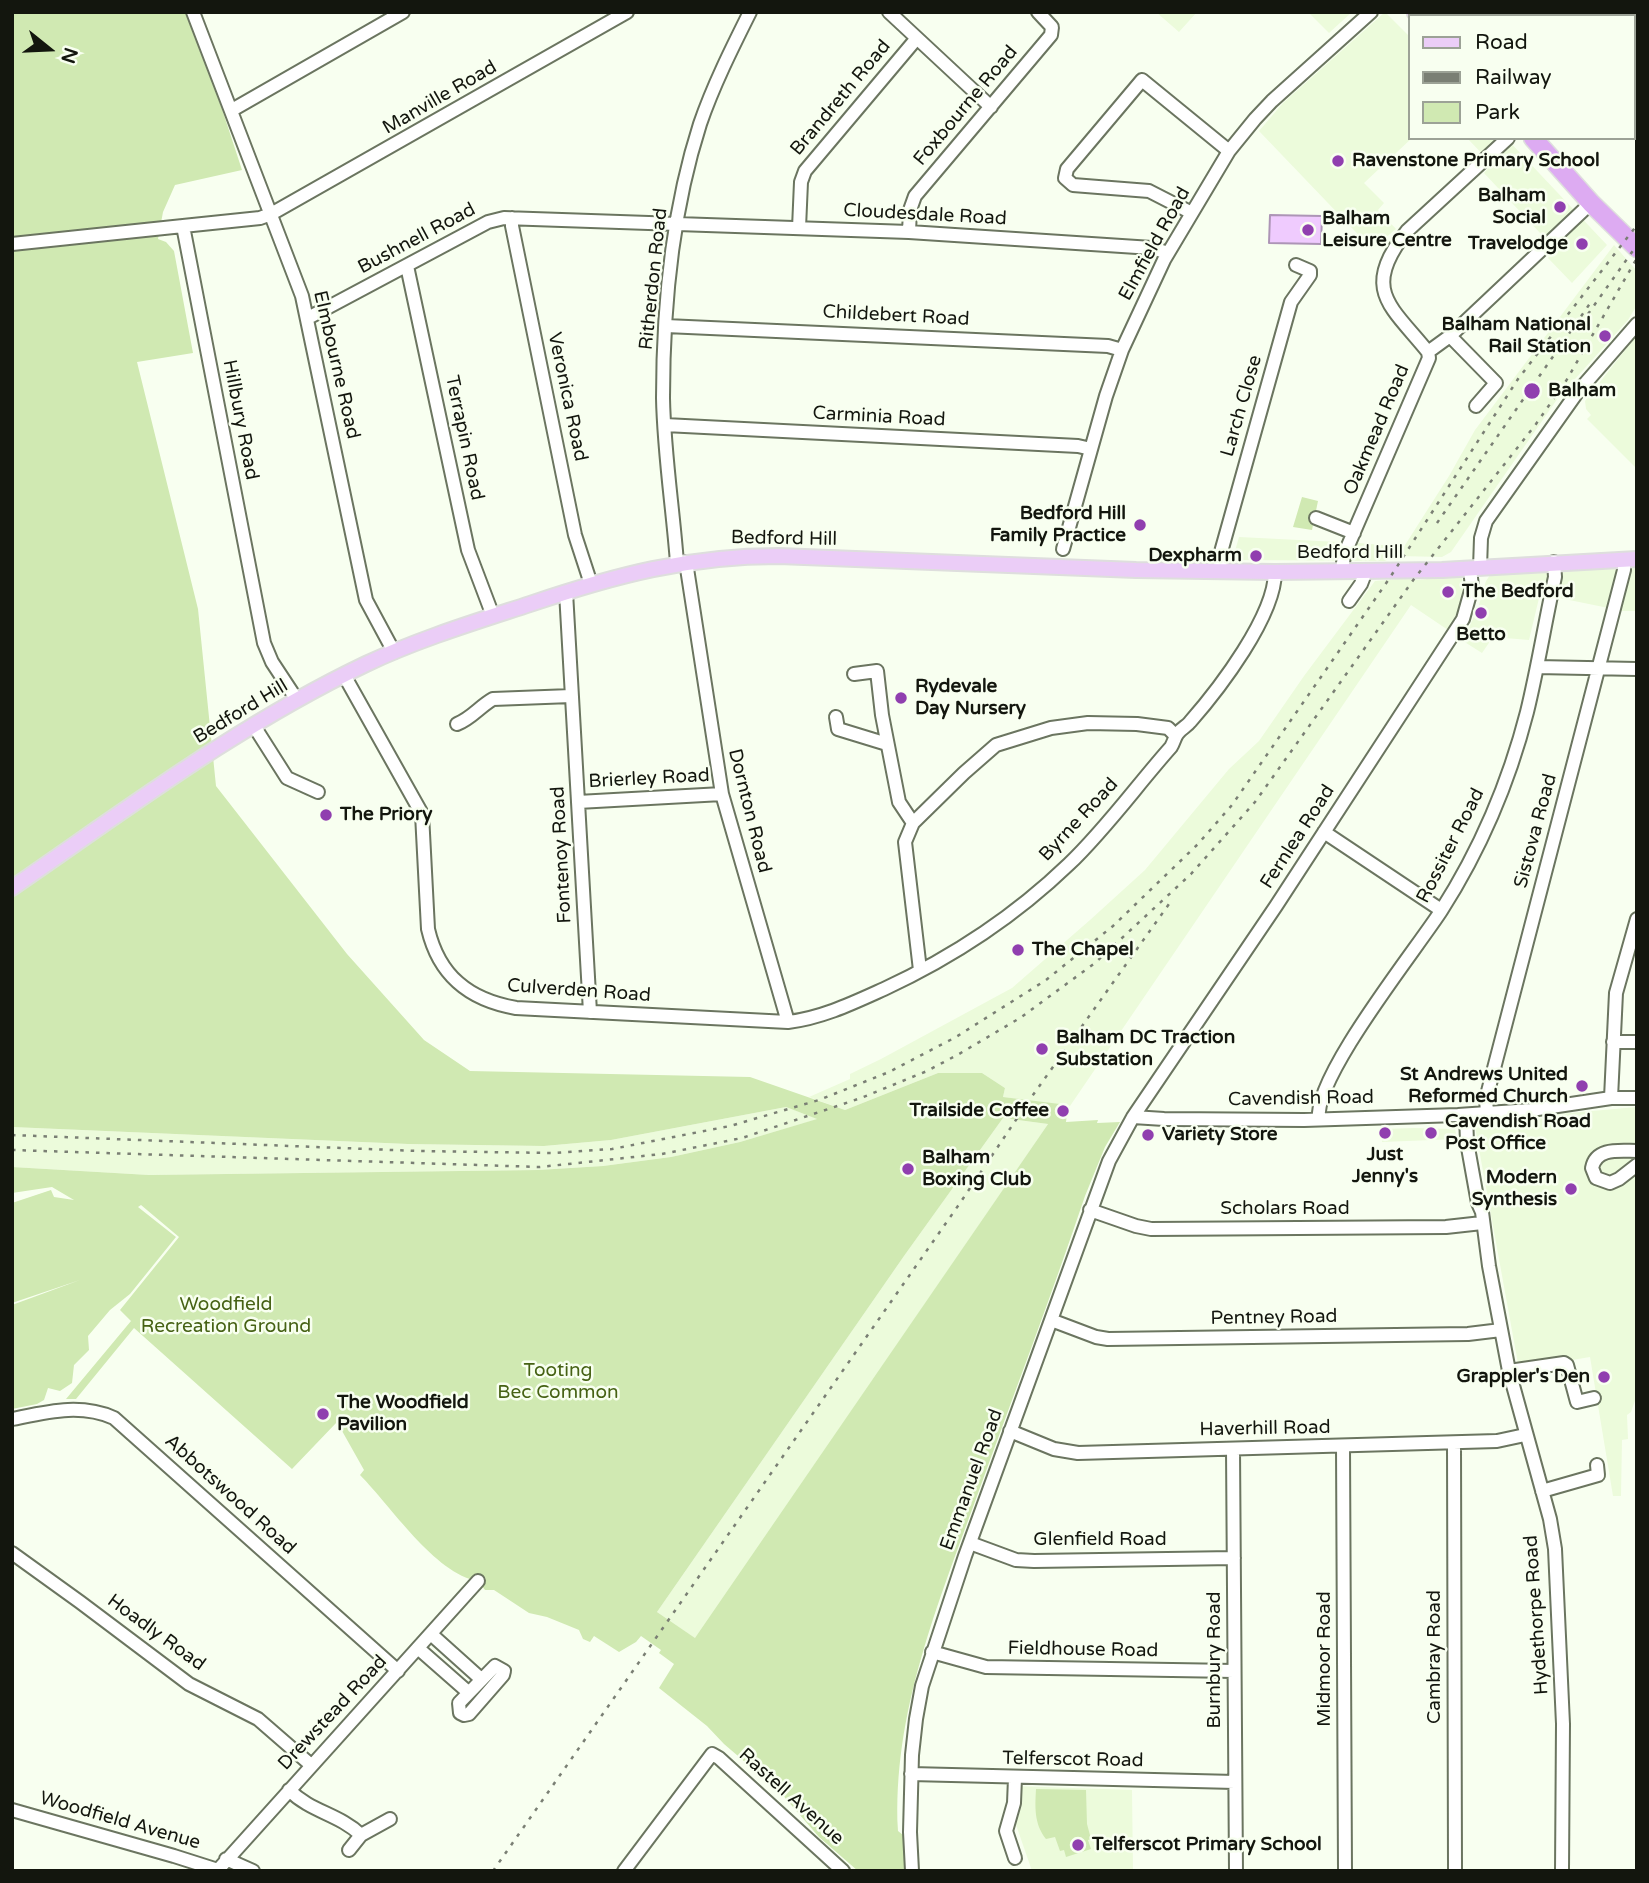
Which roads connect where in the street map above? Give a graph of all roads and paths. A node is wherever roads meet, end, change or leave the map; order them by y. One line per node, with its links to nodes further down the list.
1 (193, 12): 10 (street, Elmbourne Road)
2 (403, 12): 10 (street)
3 (627, 12): 16 (street, Manville Road)
4 (750, 12): 18 (street, Ritherdon Road)
5 (889, 12): 8 (street)
6 (1038, 12): 9 (street, Foxbourne Road)
7 (1370, 12): 13 (street, Elmfield Road)
8 (917, 38): 9 (street); 20 (street, Brandreth Road)
9 (991, 107): 21 (street, Foxbourne Road)
10 (232, 110): 16 (street, Elmbourne Road)
11 (1506, 140): 32 (street)
12 (1535, 140): 14 (highway)
13 (1229, 151): 15 (street, Elmfield Road); 15 (street)
14 (1591, 203): 23 (highway); 30 (street, Oakmead Road)
15 (1192, 213): 24 (street, Elmfield Road)
16 (271, 214): 19 (street); 27 (street, Elmbourne Road)
17 (512, 218): 18 (street, Bushnell Road); 26 (street, Bushnell Road); 47 (street, Veronica Road)
18 (677, 224): 20 (street, Cloudesdale Road); 29 (street, Ritherdon Road)
19 (183, 226): 22 (street); 58 (street, Hillbury Road)
20 (799, 228): 21 (street, Cloudesdale Road)
21 (909, 232): 24 (street, Cloudesdale Road)
22 (12, 244)
23 (1637, 248)
24 (1168, 253): 31 (street, Elmfield Road)
25 (1296, 265): 45 (street, Larch Close)
26 (407, 266): 27 (street, Bushnell Road); 50 (street, Terrapin Road)
27 (308, 318): 51 (street, Elmbourne Road)
28 (1637, 324): 42 (street, Fernlea Road)
29 (666, 326): 31 (street, Childebert Road); 34 (street, Ritherdon Road)
30 (1450, 336): 32 (street, Oakmead Road); 33 (street)
31 (1122, 350): 35 (street, Elmfield Road)
32 (1429, 352): 37 (street, Oakmead Road)
33 (1476, 406)
34 (665, 425): 35 (street, Carminia Road); 40 (street, Ritherdon Road)
35 (1091, 449): 38 (street, Elmfield Road)
36 (1316, 518): 37 (street)
37 (1354, 533): 43 (street, Oakmead Road)
38 (1063, 549)
39 (1630, 559): 41 (main road, Bedford Hill); 53 (street, Sistova Road)
40 (682, 562): 45 (main road, Bedford Hill); 47 (main road, Bedford Hill); 65 (street, Dornton Road)
41 (1555, 562): 42 (main road, Bedford Hill); 52 (street, Rossiter Road)
42 (1475, 568): 44 (main road, Bedford Hill); 68 (street, Fernlea Road)
43 (1342, 571): 44 (main road, Bedford Hill); 46 (main road, Bedford Hill)
44 (1366, 571): 49 (street)
45 (1220, 572): 46 (main road, Bedford Hill)
46 (1275, 572): 62 (street, Byrne Road)
47 (591, 584): 48 (main road, Bedford Hill)
48 (566, 592): 50 (main road, Bedford Hill); 57 (street, Fontenoy Road)
49 (1349, 601)
50 (493, 616): 51 (main road, Bedford Hill)
51 (394, 652): 56 (main road, Bedford Hill)
52 (1537, 667): 53 (street); 70 (street, Rossiter Road)
53 (1599, 669): 54 (street); 79 (street, Sistova Road)
54 (1637, 669)
55 (854, 674): 63 (street)
56 (344, 675): 58 (main road, Bedford Hill); 73 (street, Culverden Road)
57 (571, 696): 60 (street); 66 (street, Fontenoy Road)
58 (297, 700): 61 (main road, Bedford Hill)
59 (836, 717): 63 (street)
60 (457, 724)
61 (254, 726): 64 (street); 69 (main road, Bedford Hill)
62 (1175, 735): 67 (street); 72 (street, Byrne Road)
63 (887, 744): 67 (street)
64 (318, 792)
65 (722, 793): 66 (street, Brierley Road); 74 (street, Dornton Road)
66 (578, 803): 73 (street, Fontenoy Road)
67 (913, 822): 72 (street)
68 (1324, 832): 70 (street); 81 (street, Fernlea Road)
69 (12, 888)
70 (1441, 910): 82 (street, Rossiter Road)
71 (1637, 919): 75 (street)
72 (920, 971): 74 (street, Byrne Road)
73 (590, 1012): 74 (street, Culverden Road)
74 (788, 1023)
75 (1613, 1042): 76 (street); 77 (street)
76 (1637, 1042)
77 (1611, 1098): 78 (street, Cavendish Road); 79 (street, Cavendish Road)
78 (1637, 1098)
79 (1487, 1113): 80 (street, Cavendish Road)
80 (1466, 1115): 82 (street, Cavendish Road); 86 (street, Hydethorpe Road)
81 (1133, 1117): 82 (street, Cavendish Road); 85 (street, Emmanuel Road)
82 (1319, 1119)
83 (1637, 1151): 84 (street)
84 (1637, 1165)
85 (1090, 1210): 86 (street, Scholars Road); 87 (street, Emmanuel Road)
86 (1482, 1223): 88 (street, Hydethorpe Road)
87 (1051, 1320): 88 (street, Pentney Road); 92 (street, Emmanuel Road)
88 (1501, 1330): 89 (street, Hydethorpe Road)
89 (1510, 1371): 90 (street); 93 (street, Hydethorpe Road)
90 (1594, 1398)
91 (12, 1419): 106 (street, Abbotswood Road)
92 (1010, 1431): 96 (street, Haverhill Road); 99 (street, Emmanuel Road)
93 (1525, 1435): 94 (street, Haverhill Road); 98 (street, Hydethorpe Road)
94 (1454, 1443): 95 (street, Haverhill Road); 128 (street, Cambray Road)
95 (1343, 1447): 96 (street, Haverhill Road); 127 (street, Midmoor Road)
96 (1233, 1449): 101 (street, Burnbury Road)
97 (1597, 1465): 98 (street)
98 (1542, 1491): 129 (street, Hydethorpe Road)
99 (970, 1543): 101 (street, Glenfield Road); 105 (street, Emmanuel Road)
100 (12, 1553): 110 (street, Hoadly Road)
101 (1234, 1558): 107 (street, Burnbury Road)
102 (478, 1581): 103 (street, Drewstead Road)
103 (432, 1635): 104 (street, Drewstead Road); 108 (street)
104 (419, 1649): 106 (street, Drewstead Road); 109 (street)
105 (932, 1652): 107 (street, Fieldhouse Road); 111 (street, Emmanuel Road)
106 (398, 1671): 110 (street, Drewstead Road)
107 (1234, 1671): 113 (street, Burnbury Road)
108 (481, 1679): 109 (street); 109 (street)
109 (468, 1692)
110 (312, 1765): 114 (street, Drewstead Road)
111 (911, 1774): 112 (street, Telferscot Road); 125 (street, Emmanuel Road)
112 (1015, 1778): 113 (street, Telferscot Road); 119 (street)
113 (1235, 1782): 126 (street, Burnbury Road)
114 (289, 1790): 117 (street); 120 (street, Drewstead Road)
115 (13, 1815): 121 (street, Woodfield Avenue)
116 (390, 1819): 117 (street)
117 (361, 1835): 118 (street)
118 (349, 1850)
119 (1015, 1858)
120 (226, 1859): 121 (street, Drewstead Road); 122 (street)
121 (217, 1870)
122 (253, 1871)
123 (624, 1871): 124 (street, Rastell Avenue)
124 (842, 1871)
125 (912, 1871)
126 (1236, 1871)
127 (1345, 1871)
128 (1455, 1871)
129 (1562, 1871)

